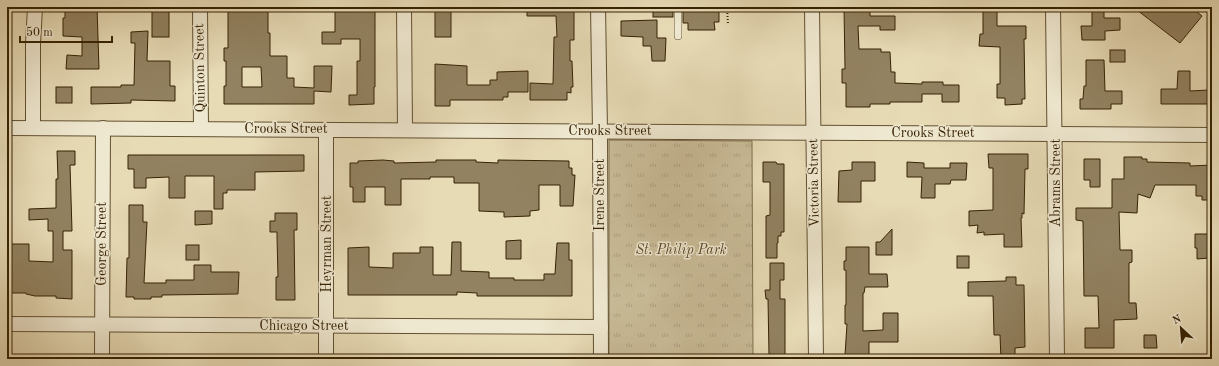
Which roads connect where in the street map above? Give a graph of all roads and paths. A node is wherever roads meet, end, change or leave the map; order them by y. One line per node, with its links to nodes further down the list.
1 (35, 7): 12 (street)
2 (200, 7): 14 (street, Quinton Street)
3 (404, 7): 16 (street)
4 (598, 7): 17 (street, Irene Street)
5 (678, 7): 10 (lane)
6 (727, 7): 9 (path)
7 (812, 7): 18 (street, Victoria Street)
8 (1053, 7): 19 (street, Abrams Street)
9 (728, 24)
10 (678, 36)
11 (7, 128): 12 (street, Crooks Street)
12 (33, 128): 13 (street, Crooks Street)
13 (102, 128): 14 (street, Crooks Street); 22 (street, George Street)
14 (201, 129): 15 (street, Crooks Street)
15 (326, 130): 16 (street, Crooks Street); 23 (street, Heyrman Street)
16 (405, 130): 17 (street, Crooks Street)
17 (600, 131): 18 (street, Crooks Street); 24 (street, Irene Street)
18 (814, 132): 19 (street, Crooks Street); 28 (street, Victoria Street)
19 (1055, 134): 20 (street, Crooks Street); 29 (street, Abrams Street)
20 (1212, 135)
21 (7, 324): 22 (street, Chicago Street)
22 (102, 324): 23 (street, Chicago Street); 25 (street, George Street)
23 (326, 326): 24 (street, Chicago Street); 26 (street, Heyrman Street)
24 (600, 327): 27 (street, Irene Street)
25 (102, 359)
26 (326, 359)
27 (601, 359)
28 (816, 359)
29 (1057, 359)

